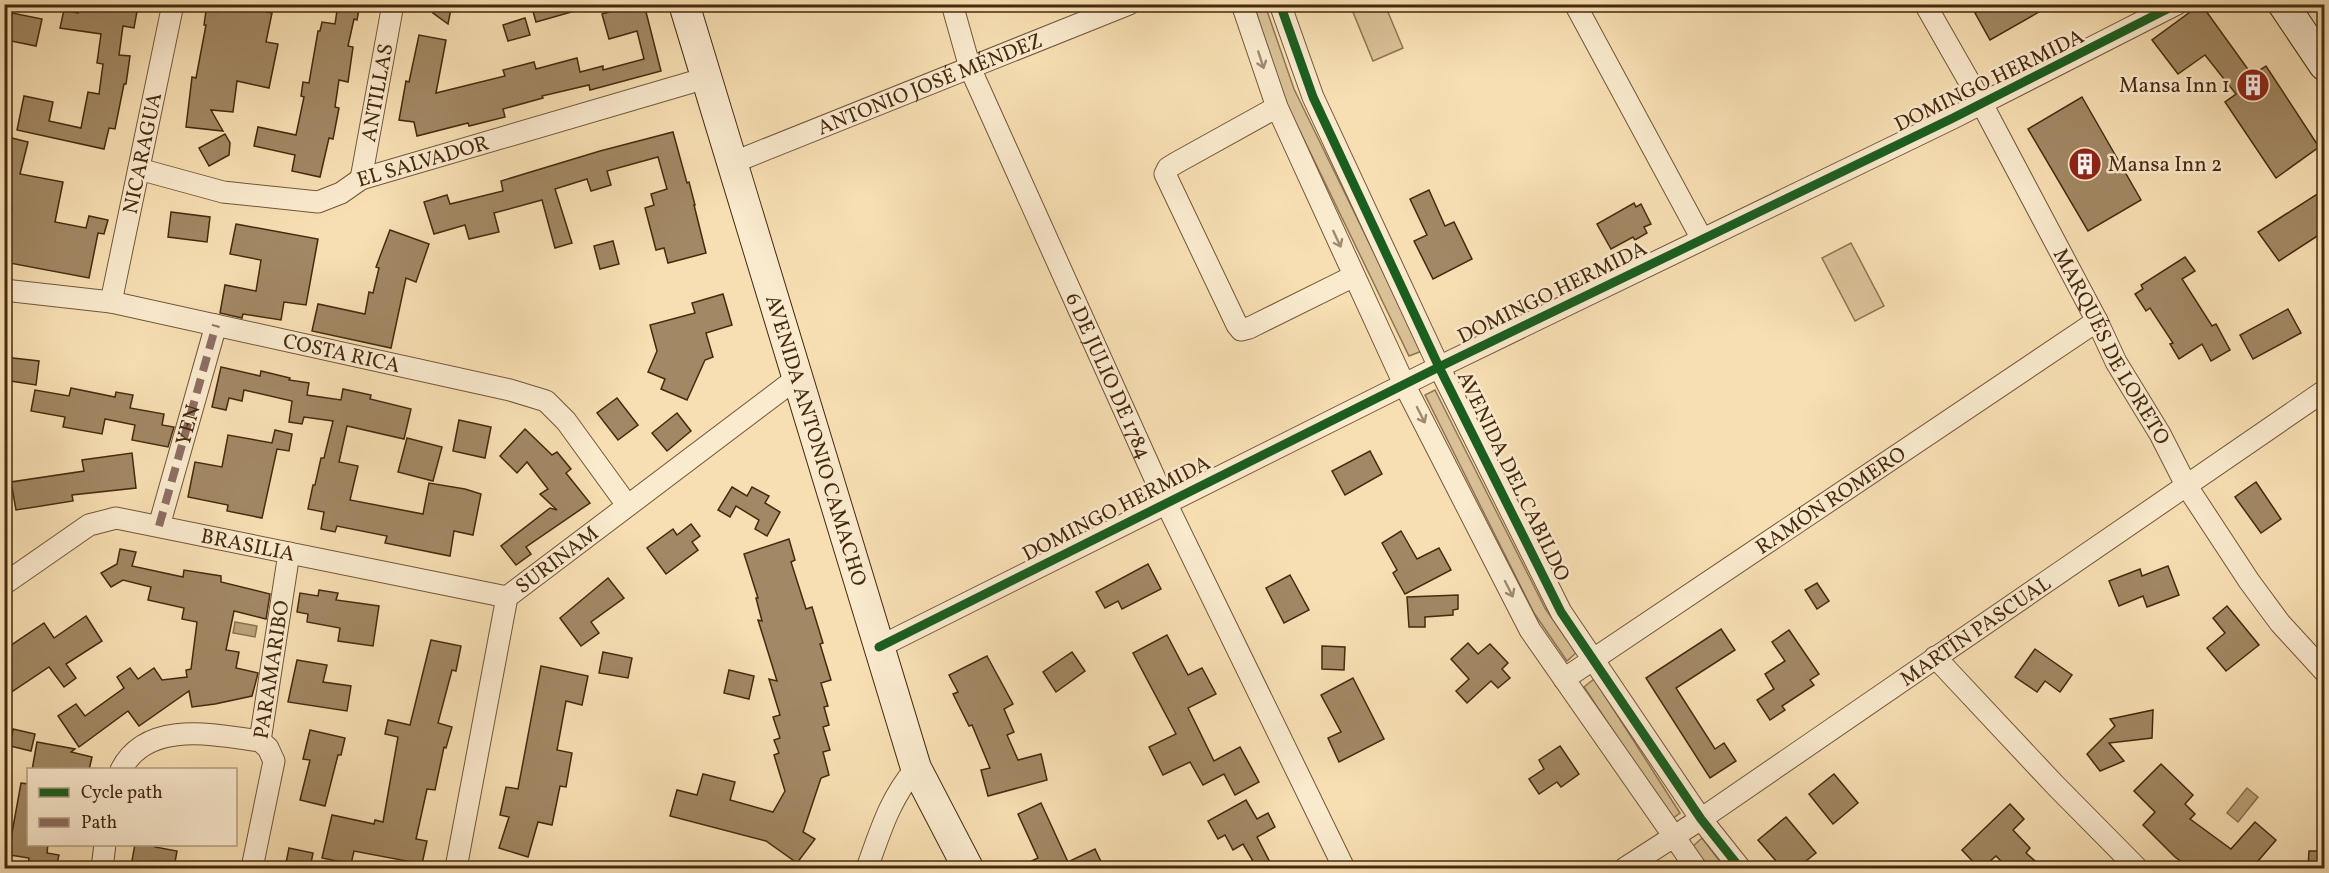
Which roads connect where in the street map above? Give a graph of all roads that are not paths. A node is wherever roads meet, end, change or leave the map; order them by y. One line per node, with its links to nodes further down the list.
1 (173, 4): 18 (street, NICARAGUA)
2 (393, 4): 19 (street, ANTILLAS)
3 (684, 4): 14 (street, AVENIDA ANTONIO CAMACHO)
4 (952, 4): 13 (street, 6 DE JULIO DE 1784)
5 (1129, 4): 13 (street, ANTONIO JOSÉ MÉNDEZ)
6 (1242, 4): 16 (street, one-way to 16)
7 (1280, 4): 26 (street, AVENIDA DEL CABILDO)
8 (1575, 4): 20 (street)
9 (1925, 4): 15 (street, MARQUÉS DE LORETO)
10 (2177, 4): 15 (street, DOMINGO HERMIDA)
11 (2283, 4): 12 (street)
12 (2325, 65)
13 (970, 68): 17 (street, ANTONIO JOSÉ MÉNDEZ); 31 (street, 6 DE JULIO DE 1784)
14 (706, 78): 17 (street, AVENIDA ANTONIO CAMACHO); 19 (street, EL SALVADOR)
15 (1982, 104): 20 (street, DOMINGO HERMIDA); 24 (street, MARQUÉS DE LORETO)
16 (1276, 107): 21 (street, one-way to 21); 21 (street)
17 (732, 162): 27 (street, AVENIDA ANTONIO CAMACHO)
18 (139, 169): 19 (street, EL SALVADOR); 23 (street, NICARAGUA)
19 (361, 178)
20 (1702, 239): 26 (street, DOMINGO HERMIDA)
21 (1354, 276): 28 (street)
22 (4, 290): 23 (street, COSTA RICA)
23 (111, 302): 25 (street, COSTA RICA)
24 (2097, 321): 30 (street, MARQUÉS DE LORETO); 39 (street, RAMÓN ROMERO)
25 (216, 325): 32 (street, COSTA RICA); 33 (street, YEN)
26 (1439, 366): 28 (street, DOMINGO HERMIDA); 39 (street, AVENIDA DEL CABILDO)
27 (797, 378): 32 (street, SURINAM); 37 (street, AVENIDA ANTONIO CAMACHO)
28 (1404, 384): 31 (street, DOMINGO HERMIDA); 41 (street, one-way to 41)
29 (2325, 391): 30 (street, MARTÍN PASCUAL)
30 (2186, 485): 38 (street, MARTÍN PASCUAL); 40 (street, MARQUÉS DE LORETO)
31 (1166, 503): 37 (street, DOMINGO HERMIDA); 53 (street, 6 DE JULIO DE 1784)
32 (627, 506): 36 (street, SURINAM)
33 (159, 526): 34 (street, BRASILIA); 35 (street, BRASILIA)
34 (289, 553): 36 (street, BRASILIA); 42 (street, PARAMARIBO)
35 (4, 584)
36 (507, 597): 50 (street, SURINAM)
37 (879, 647): 44 (street, AVENIDA ANTONIO CAMACHO)
38 (1935, 657): 45 (street, MARTÍN PASCUAL); 57 (street)
39 (1594, 660): 41 (street, RAMÓN ROMERO); 45 (street, AVENIDA DEL CABILDO)
40 (2325, 671)
41 (1564, 679): 46 (street)
42 (260, 741): 43 (street, PARAMARIBO); 49 (street)
43 (123, 768)
44 (916, 768): 51 (street); 52 (street, AVENIDA ANTONIO CAMACHO)
45 (1701, 819): 46 (street, MARTÍN PASCUAL); 56 (street, AVENIDA DEL CABILDO)
46 (1672, 837): 54 (street, MARTÍN PASCUAL); 55 (street)
47 (105, 846): 48 (street)
48 (102, 868)
49 (252, 868)
50 (456, 868)
51 (867, 868)
52 (968, 868)
53 (1344, 868)
54 (1625, 868)
55 (1696, 868)
56 (1740, 868)
57 (2137, 868)

